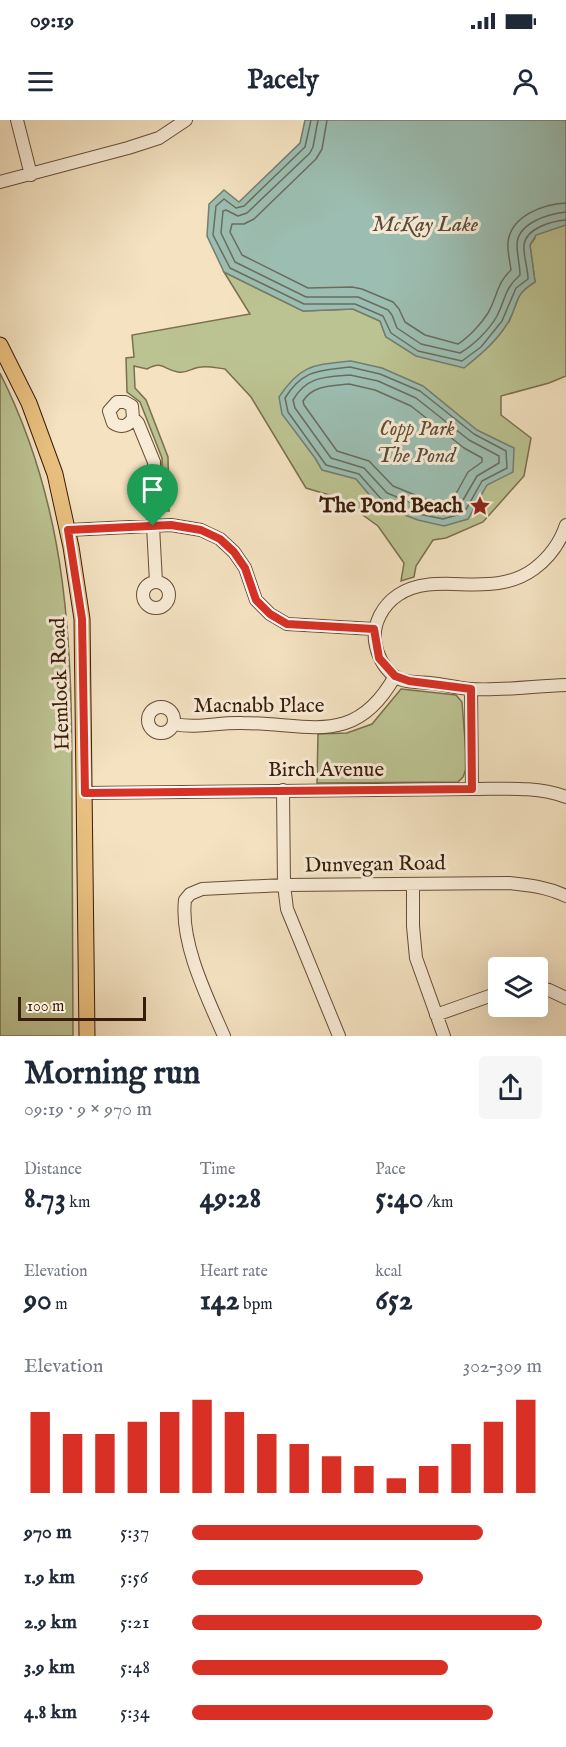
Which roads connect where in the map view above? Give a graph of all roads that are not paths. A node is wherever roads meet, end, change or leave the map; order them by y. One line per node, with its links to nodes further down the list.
1 (16, 120): 3 (street)
2 (186, 120): 3 (street)
3 (31, 175): 4 (street)
4 (0, 182)
5 (0, 345): 9 (main road, Hemlock Road)
6 (133, 418): 8 (street)
7 (566, 525): 11 (street)
8 (153, 526): 9 (street); 10 (street); 11 (street)
9 (68, 530): 18 (main road, Hemlock Road)
10 (156, 582)
11 (374, 629): 12 (street)
12 (395, 676): 14 (street); 15 (street, Macnabb Place)
13 (566, 685): 14 (street)
14 (471, 689): 16 (street)
15 (174, 724)
16 (472, 789): 17 (street, Birch Avenue); 19 (street, Birch Avenue)
17 (283, 790): 18 (street, Birch Avenue); 21 (street)
18 (85, 793): 27 (main road, Hemlock Road)
19 (566, 797)
20 (413, 884): 21 (street, Dunvegan Road); 22 (street, Dunvegan Road); 26 (street)
21 (284, 885): 28 (street, Dunvegan Road); 29 (street)
22 (566, 896)
23 (548, 990): 25 (street)
24 (488, 997): 26 (street)
25 (566, 998)
26 (436, 1015): 30 (street)
27 (87, 1036)
28 (224, 1036)
29 (339, 1036)
30 (444, 1036)

